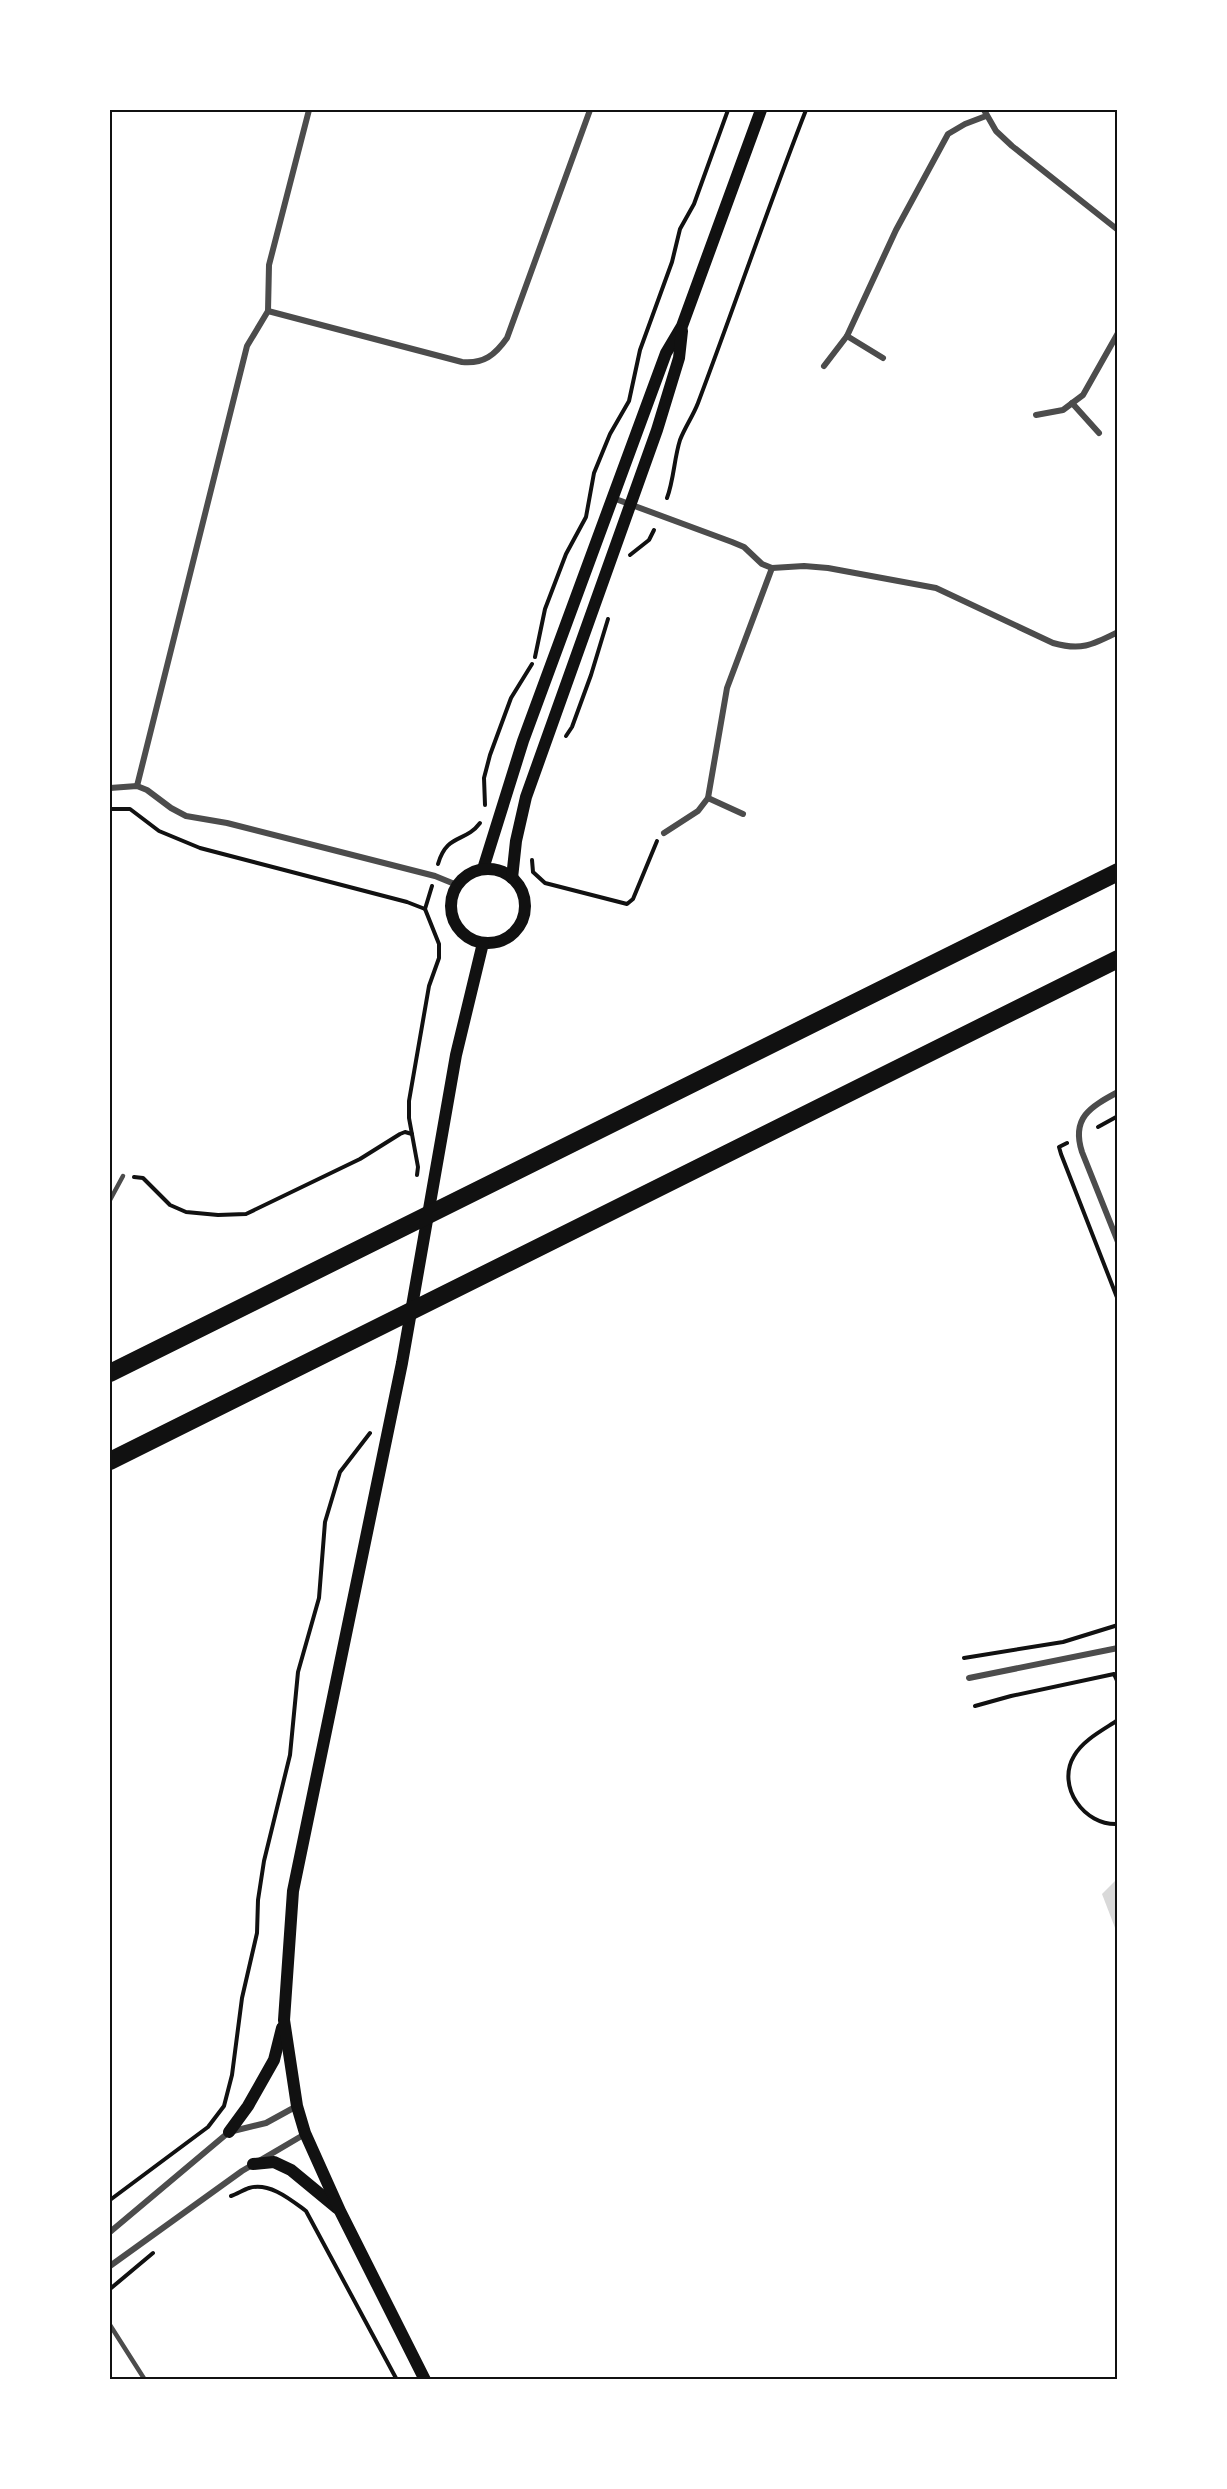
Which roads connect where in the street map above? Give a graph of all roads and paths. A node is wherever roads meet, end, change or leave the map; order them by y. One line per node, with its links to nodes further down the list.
1 (309, 110): 8 (street)
2 (590, 110): 8 (street)
3 (728, 110): 33 (path)
4 (761, 110): 9 (main road)
5 (806, 110): 18 (path)
6 (985, 112): 7 (street); 11 (street)
7 (1118, 230)
8 (268, 311): 26 (street)
9 (682, 326): 17 (main road); 19 (main road)
10 (1118, 333): 14 (street)
11 (847, 336): 12 (street); 13 (street)
12 (883, 358)
13 (824, 366)
14 (1072, 404): 15 (street); 16 (street)
15 (1036, 415)
16 (1100, 433)
17 (613, 498): 19 (street); 34 (main road)
18 (667, 498)
19 (632, 505): 22 (street); 36 (main road)
20 (654, 530): 21 (path)
21 (628, 559)
22 (772, 568): 24 (street); 28 (street)
23 (610, 610): 25 (path)
24 (1118, 633)
25 (566, 737)
26 (136, 786): 27 (street); 37 (street)
27 (110, 788)
28 (708, 798): 30 (street); 31 (street)
29 (110, 809): 39 (path)
30 (744, 814)
31 (664, 833): 32 (path)
32 (532, 853)
33 (440, 859)
34 (483, 869): 36 (main road); 37 (main road)
35 (1118, 872): 52 (highway)
36 (512, 878): 40 (main road)
37 (457, 885): 40 (main road)
38 (427, 900): 39 (path)
39 (424, 909): 45 (path)
40 (483, 943): 64 (main road)
41 (1118, 959): 54 (highway)
42 (1118, 1092): 50 (street)
43 (1118, 1116): 44 (path)
44 (1098, 1127)
45 (412, 1134): 47 (path); 48 (path)
46 (1067, 1143): 51 (path)
47 (417, 1173)
48 (123, 1176): 49 (lane)
49 (110, 1200)
50 (1118, 1242)
51 (1118, 1300)
52 (110, 1372)
53 (370, 1431): 66 (path)
54 (110, 1461)
55 (1118, 1625): 57 (path)
56 (1118, 1648): 59 (street)
57 (964, 1658)
58 (1116, 1674): 60 (path); 61 (path)
59 (969, 1678)
60 (1118, 1683)
61 (975, 1706)
62 (1118, 1720): 63 (path)
63 (1118, 1824)
64 (284, 2020): 65 (main road); 68 (main road)
65 (297, 2106): 67 (main road); 68 (street)
66 (208, 2127): 68 (path); 71 (path)
67 (305, 2133): 69 (street); 72 (main road)
68 (225, 2137): 73 (street)
69 (253, 2164): 70 (street); 72 (main road)
70 (242, 2171): 74 (street); 77 (path)
71 (110, 2200)
72 (340, 2211): 78 (main road)
73 (110, 2232)
74 (110, 2266)
75 (110, 2325): 76 (lane)
76 (145, 2379)
77 (398, 2379)
78 (425, 2379)

